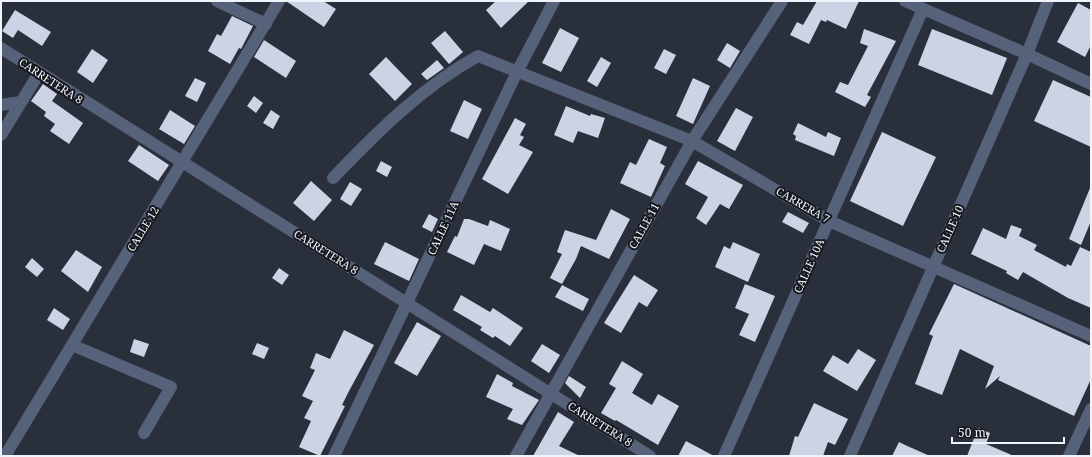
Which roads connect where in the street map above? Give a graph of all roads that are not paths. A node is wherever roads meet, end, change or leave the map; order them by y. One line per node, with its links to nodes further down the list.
1 (217, 1): 8 (street)
2 (279, 1): 8 (street, CALLE 12)
3 (554, 1): 11 (street, CALLE 11A)
4 (782, 1): 17 (street, CALLE 11)
5 (905, 1): 7 (street)
6 (1048, 1): 10 (street, CALLE 10)
7 (923, 9): 10 (street); 20 (street, CALLE 10A)
8 (266, 24): 18 (street, CALLE 12)
9 (1, 48): 12 (street, CARRETERA 8)
10 (1027, 54): 13 (street); 21 (street, CALLE 10)
11 (517, 72): 17 (street, CARRERA 7); 19 (street, CARRERA 7); 22 (street, CALLE 11A)
12 (39, 73): 14 (street); 18 (street, CARRETERA 8)
13 (1091, 84)
14 (21, 102): 15 (street); 16 (street)
15 (1, 105)
16 (1, 135)
17 (692, 141): 20 (street, CARRERA 7); 25 (street, CALLE 11)
18 (183, 164): 22 (street, CARRETERA 8); 24 (street, CALLE 12)
19 (333, 178)
20 (829, 221): 21 (street, CARRERA 7); 32 (street, CALLE 10A)
21 (933, 268): 23 (street, CARRERA 7); 33 (street, CALLE 10)
22 (407, 303): 25 (street, CARRETERA 8); 29 (street, CALLE 11A)
23 (1091, 336)
24 (72, 345): 27 (street); 28 (street, CALLE 12)
25 (550, 393): 30 (street, CALLE 11); 31 (street, CARRETERA 8)
26 (1091, 409): 34 (street)
27 (144, 433)
28 (5, 456)
29 (334, 456)
30 (516, 456)
31 (650, 456)
32 (724, 456)
33 (850, 456)
34 (1069, 456)

